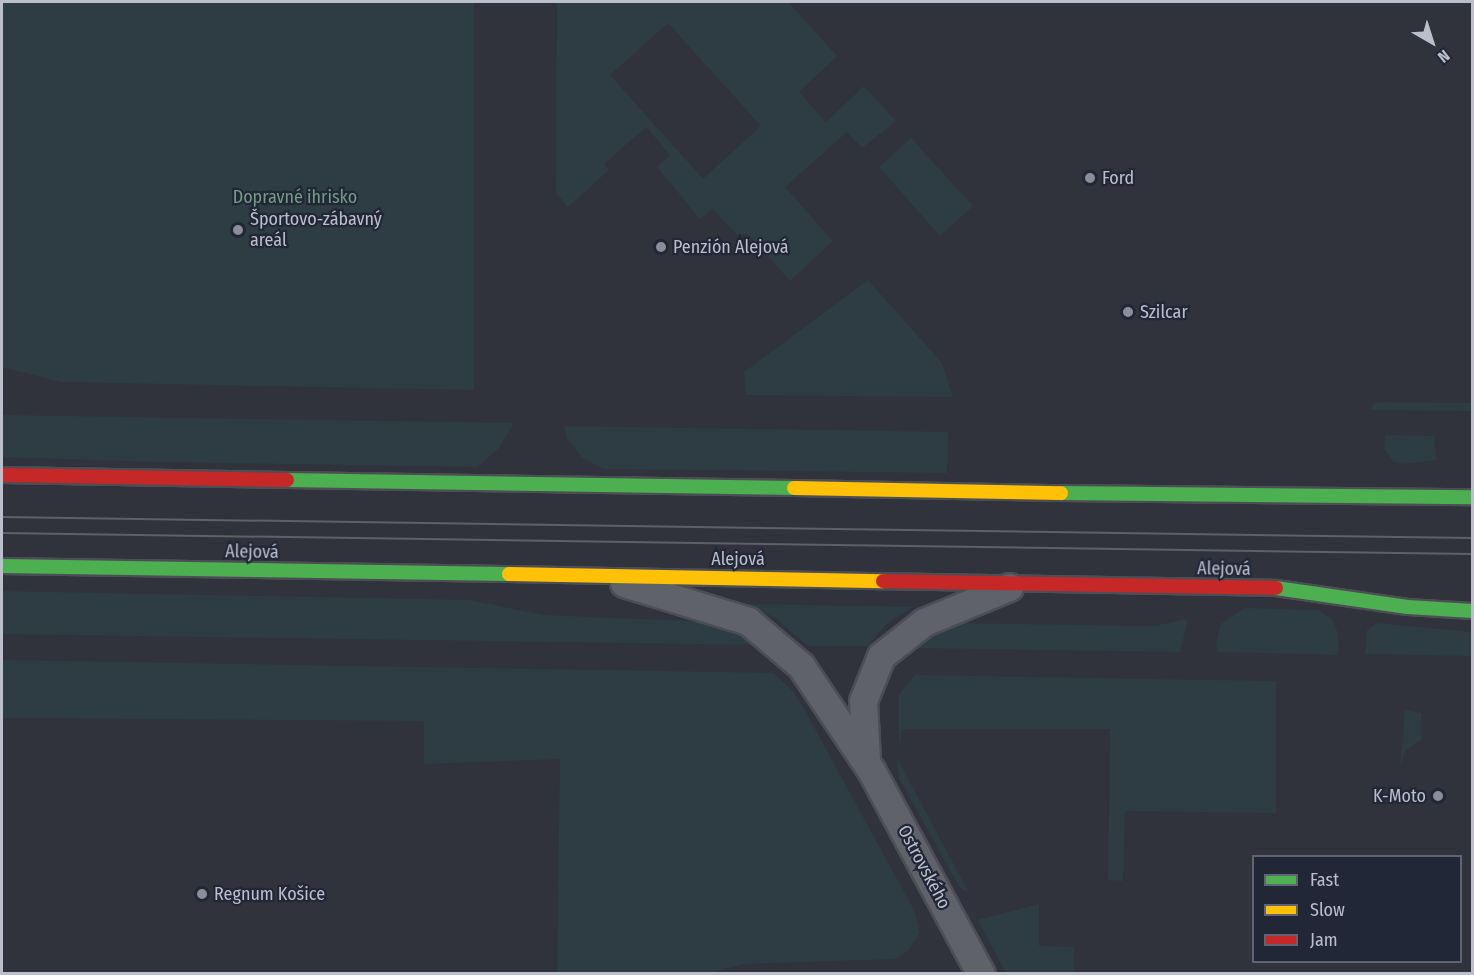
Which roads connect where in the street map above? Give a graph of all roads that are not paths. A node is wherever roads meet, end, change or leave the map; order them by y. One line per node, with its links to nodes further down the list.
1 (2, 475): 2 (street)
2 (1473, 497)
3 (2, 566): 4 (street, Alejová)
4 (602, 576): 5 (street, Alejová); 7 (street, Ostrovského)
5 (1021, 584): 6 (street, Alejová); 7 (street)
6 (1473, 611)
7 (866, 761): 8 (street, Ostrovského)
8 (981, 974)

